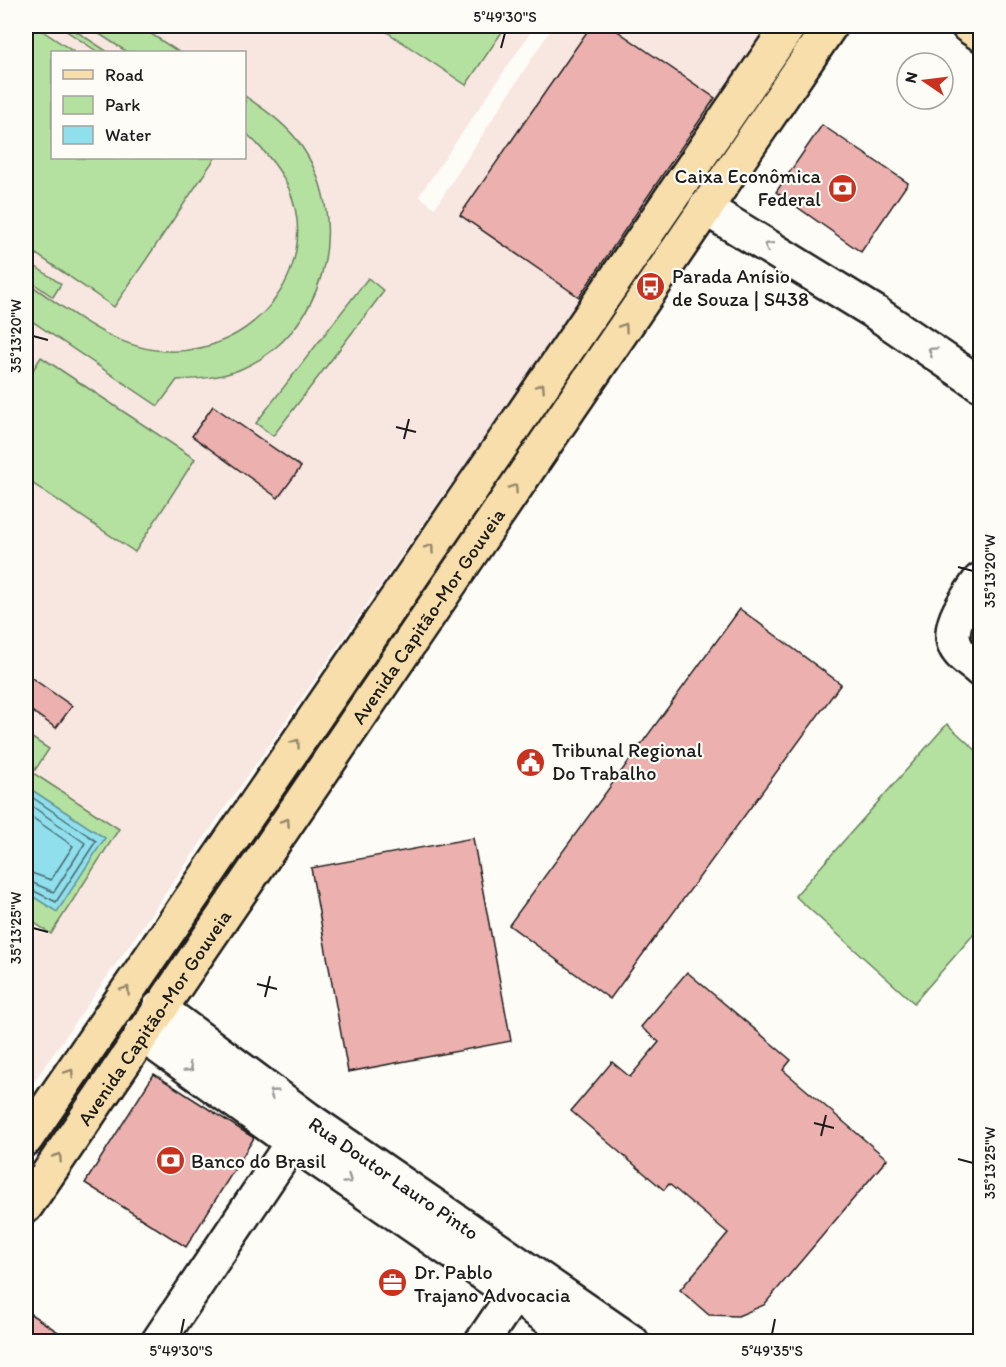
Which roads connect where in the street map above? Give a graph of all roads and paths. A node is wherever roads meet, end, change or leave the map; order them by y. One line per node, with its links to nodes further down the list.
1 (789, 26): 7 (main road, Avenida Capitão-Mor Gouveia, one-way to 1)
2 (830, 26): 5 (main road, Avenida Capitão-Mor Gouveia)
3 (968, 26): 4 (main road)
4 (981, 34)
5 (705, 208): 6 (street, one-way to 5); 9 (main road, Avenida Capitão-Mor Gouveia, one-way to 5)
6 (981, 384)
7 (412, 574): 9 (main road); 12 (main road, Avenida Capitão-Mor Gouveia, one-way to 7)
8 (981, 580): 10 (street)
9 (412, 638): 11 (main road, Avenida Capitão-Mor Gouveia, one-way to 9)
10 (971, 662)
11 (259, 862): 12 (main road); 13 (main road, Avenida Capitão-Mor Gouveia)
12 (198, 885): 15 (main road, Avenida Capitão-Mor Gouveia, one-way to 12)
13 (150, 1021): 14 (street, Rua Doutor Lauro Pinto); 16 (main road, Avenida Capitão-Mor Gouveia, one-way to 13)
14 (300, 1131): 17 (street, Rua Doutor Lauro Pinto); 18 (street)
15 (26, 1139)
16 (26, 1206)
17 (522, 1282): 19 (street); 20 (street, Rua Doutor Lauro Pinto); 21 (street, Rua Doutor Lauro Pinto)
18 (158, 1341)
19 (482, 1341)
20 (583, 1341)
21 (632, 1341)

